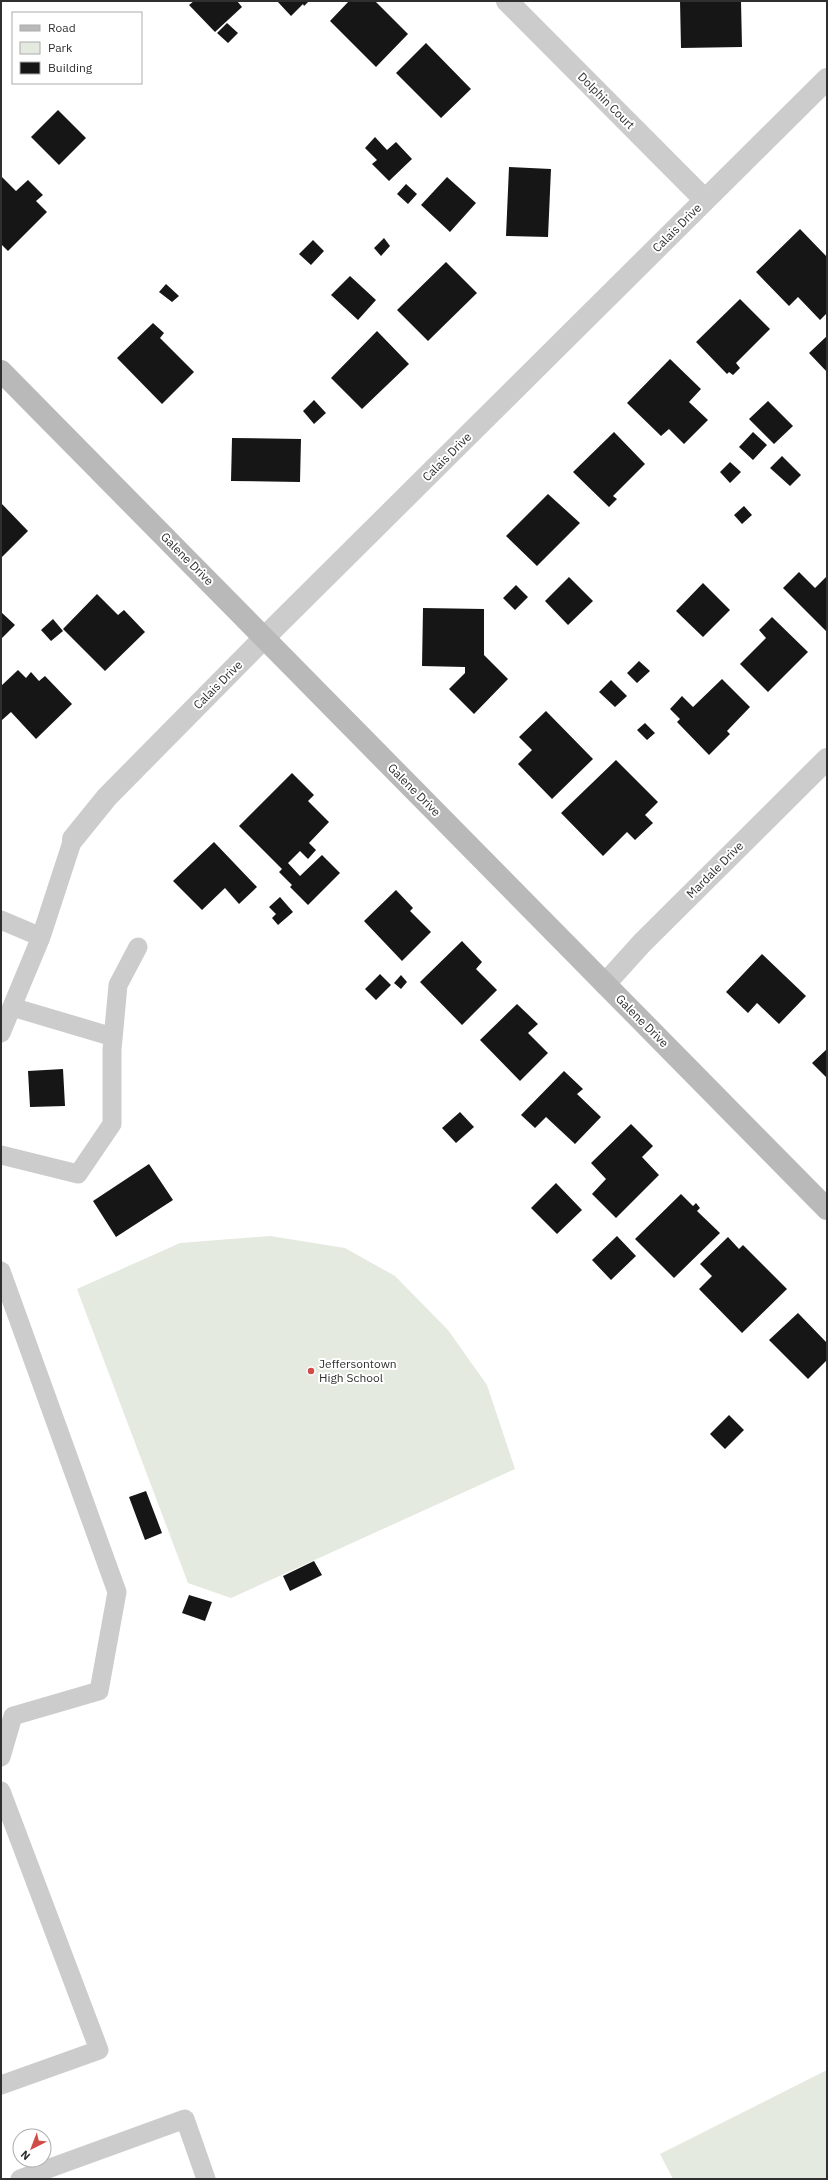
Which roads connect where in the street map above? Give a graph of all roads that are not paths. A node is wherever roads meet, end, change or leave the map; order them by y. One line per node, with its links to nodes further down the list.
1 (507, 1): 3 (street, Dolphin Court)
2 (827, 79): 3 (street, Calais Drive)
3 (705, 200): 5 (street, Calais Drive)
4 (1, 371): 5 (street, Galene Drive)
5 (264, 638): 7 (street, Calais Drive); 11 (street, Galene Drive)
6 (827, 759): 11 (street, Mardale Drive)
7 (73, 840): 9 (lane)
8 (1, 920): 9 (lane)
9 (41, 937): 12 (lane)
10 (138, 947): 14 (lane)
11 (605, 984): 16 (street, Galene Drive)
12 (12, 1007): 13 (lane); 14 (lane)
13 (1, 1033)
14 (113, 1037): 15 (lane)
15 (1, 1155)
16 (827, 1210)
17 (1, 1271): 18 (lane)
18 (7, 1711): 19 (lane)
19 (1, 1757)
20 (1, 1791): 21 (lane)
21 (1, 2085)
22 (20, 2179): 23 (lane)
23 (206, 2179)

